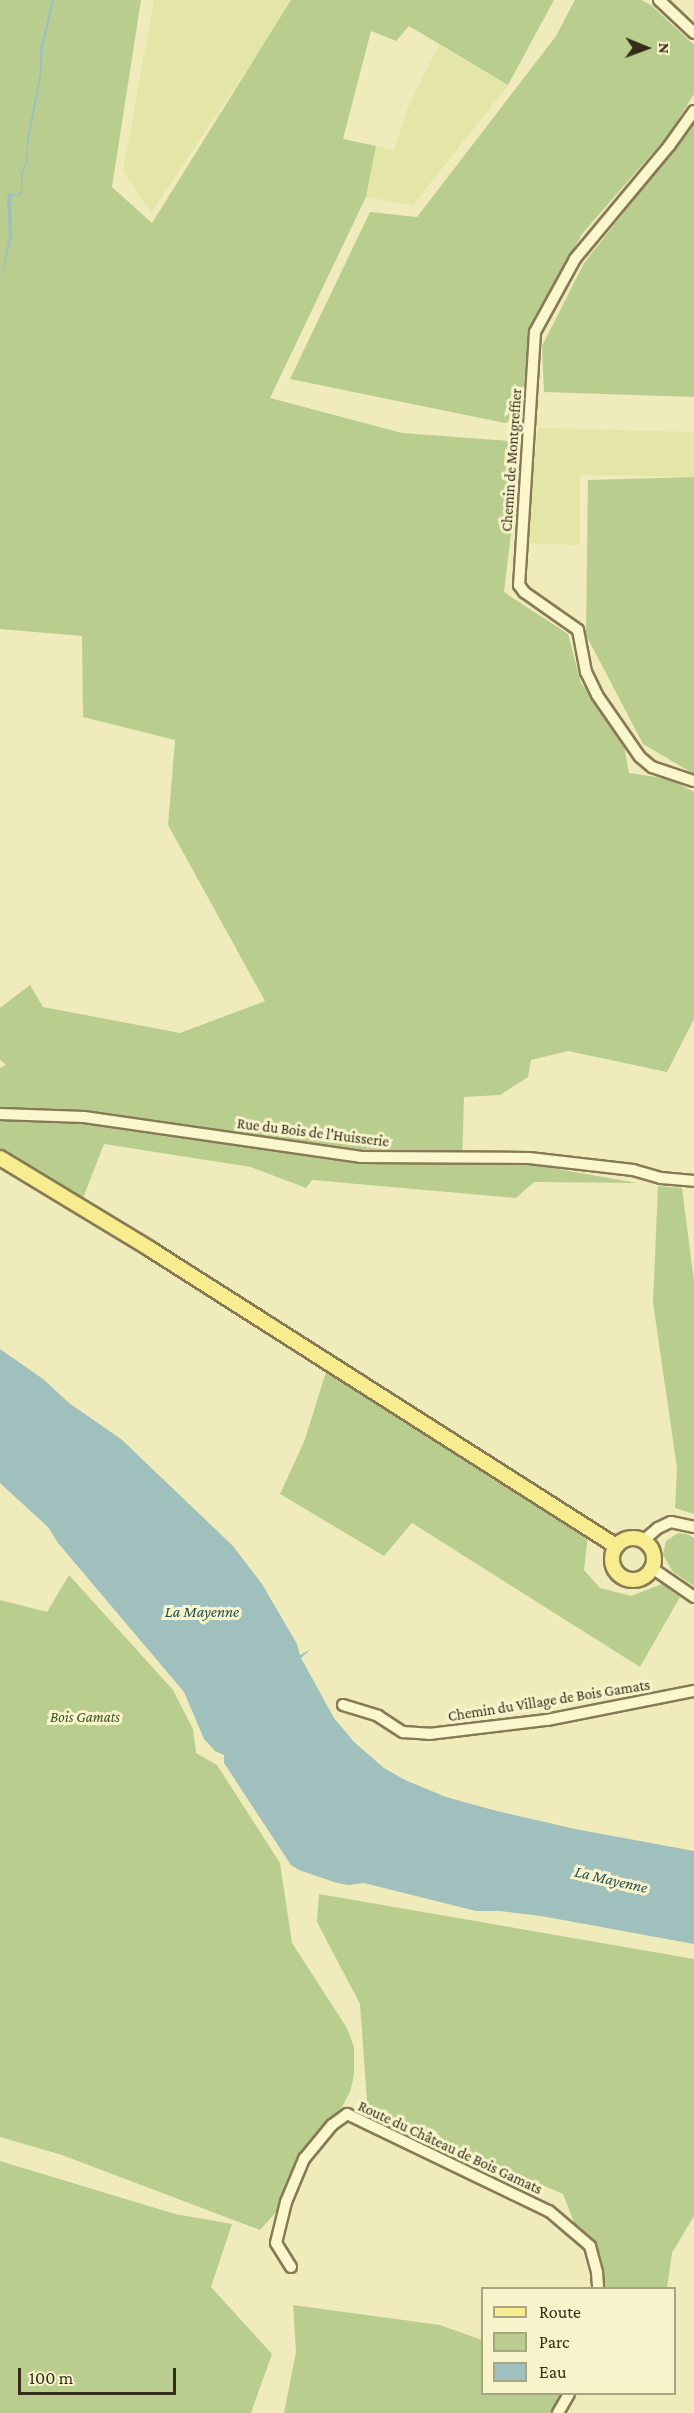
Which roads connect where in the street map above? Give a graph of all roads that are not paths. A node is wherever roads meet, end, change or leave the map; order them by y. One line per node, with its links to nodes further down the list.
1 (659, 0): 2 (street)
2 (694, 33)
3 (694, 111): 4 (street, Chemin de Montgreffier)
4 (694, 782)
5 (0, 1114): 7 (street, Rue du Bois de l'Huisserie)
6 (0, 1158): 10 (main road)
7 (694, 1181)
8 (694, 1527): 9 (street)
9 (644, 1540): 10 (main road); 11 (main road)
10 (616, 1546): 11 (main road)
11 (652, 1568): 12 (street)
12 (694, 1597)
13 (694, 1691): 14 (street, Chemin du Village de Bois Gamats)
14 (343, 1705)
15 (291, 2267): 16 (street, Route du Château de Bois Gamats)
16 (598, 2287)
17 (568, 2395): 18 (street)
18 (558, 2413)

